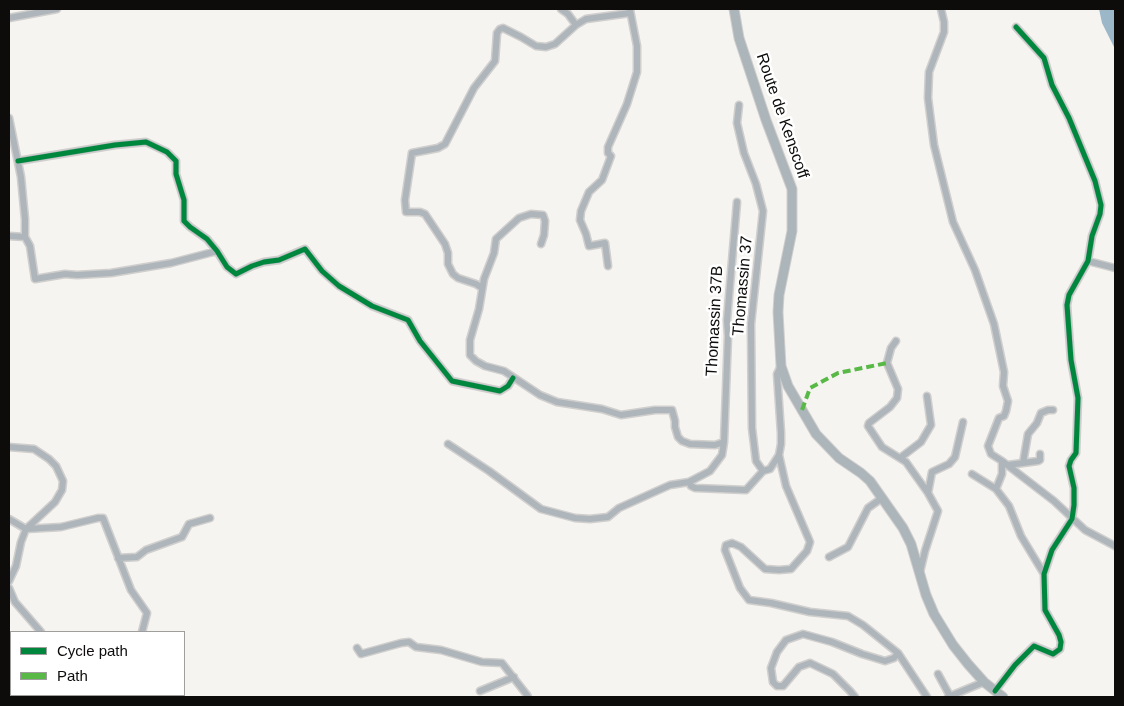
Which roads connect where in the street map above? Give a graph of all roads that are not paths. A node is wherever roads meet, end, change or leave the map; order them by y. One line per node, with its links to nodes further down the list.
1 (57, 9): 6 (street)
2 (561, 9): 7 (street)
3 (734, 9): 22 (main road, Route de Kenscoff)
4 (941, 9): 33 (street)
5 (630, 11): 7 (street); 18 (street)
6 (9, 18)
7 (576, 25): 20 (street)
8 (1016, 28): 17 (street)
9 (739, 106): 35 (street, Thomassin 37)
10 (9, 118): 11 (street)
11 (18, 161): 14 (street); 16 (street)
12 (737, 202): 27 (street, Thomassin 37B)
13 (9, 236): 14 (street)
14 (25, 237): 16 (street)
15 (541, 244): 20 (street)
16 (217, 251): 23 (street)
17 (1088, 261): 19 (street); 42 (street)
18 (608, 266)
19 (1115, 268)
20 (482, 288): 23 (street)
21 (896, 341): 32 (street)
22 (781, 366): 31 (street); 40 (main road, Route de Kenscoff)
23 (513, 378): 27 (street)
24 (927, 396): 32 (street)
25 (1053, 410): 34 (street)
26 (963, 422): 39 (street)
27 (724, 442): 37 (street)
28 (448, 444): 37 (street)
29 (9, 447): 44 (street)
30 (1040, 454): 34 (street)
31 (779, 455): 35 (street); 55 (street)
32 (900, 458): 39 (street)
33 (1005, 463): 34 (street); 38 (street); 42 (street)
34 (1023, 463)
35 (763, 471): 37 (street)
36 (972, 474): 38 (street)
37 (689, 482)
38 (996, 489): 49 (street)
39 (928, 493): 48 (street)
40 (882, 498): 46 (street); 48 (main road, Route de Kenscoff)
41 (210, 518): 47 (street)
42 (1072, 519): 45 (street); 49 (street)
43 (9, 520): 44 (street)
44 (26, 529): 47 (street); 50 (street)
45 (1115, 546)
46 (829, 557)
47 (118, 558): 53 (street)
48 (920, 573): 58 (main road, Route de Kenscoff)
49 (1044, 574): 60 (street)
50 (9, 581)
51 (9, 588): 52 (street)
52 (40, 631)
53 (142, 631)
54 (357, 648): 57 (street)
55 (898, 653): 62 (street); 63 (street)
56 (938, 674): 64 (street)
57 (514, 677): 59 (street); 61 (street)
58 (984, 682): 60 (main road, Route de Kenscoff); 64 (street)
59 (480, 691)
60 (995, 691): 65 (main road, Route de Kenscoff)
61 (527, 696)
62 (855, 697)
63 (927, 697)
64 (949, 697)
65 (1003, 697)

